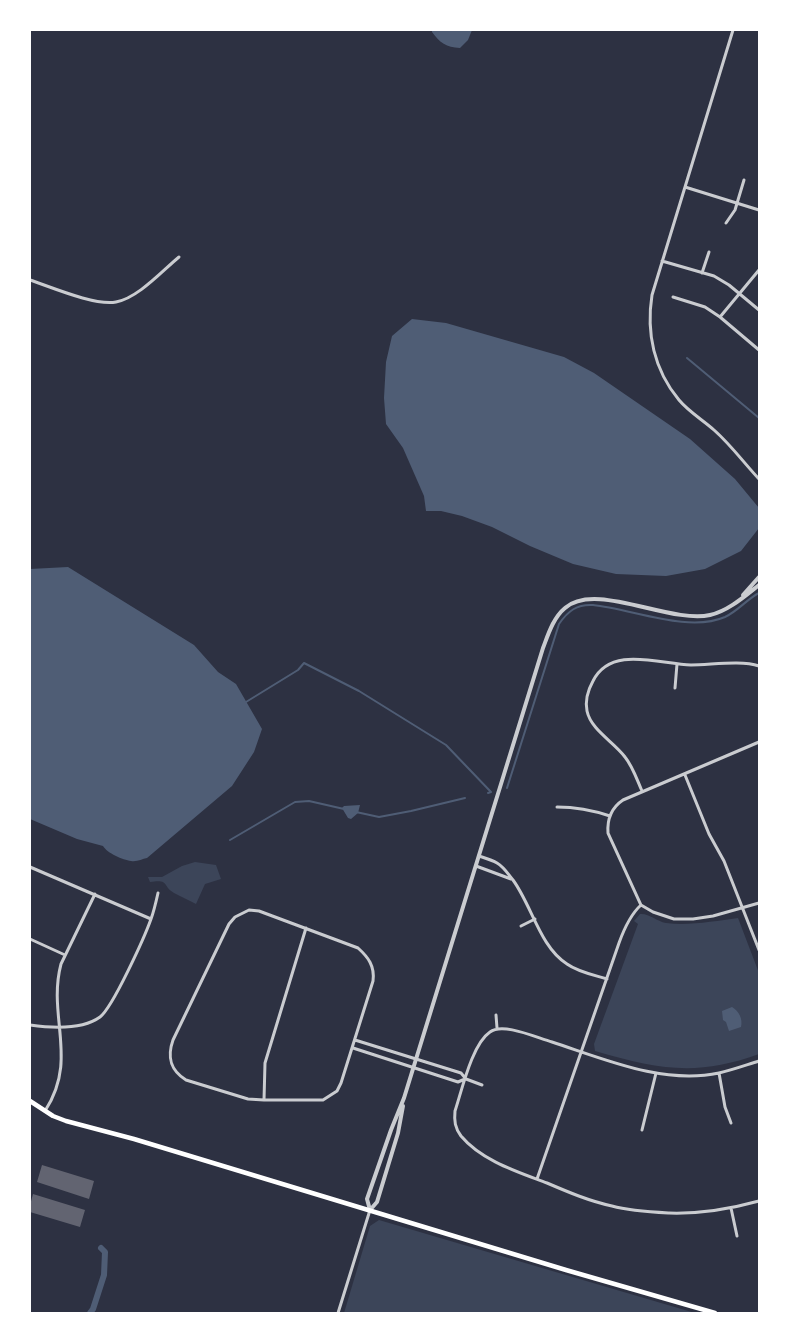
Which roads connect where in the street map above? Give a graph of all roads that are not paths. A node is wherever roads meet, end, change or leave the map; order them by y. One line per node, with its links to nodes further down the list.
1 (733, 30): 3 (street)
2 (744, 180): 4 (street)
3 (685, 187): 4 (street); 9 (street)
4 (737, 203): 5 (street); 6 (street)
5 (759, 210)
6 (726, 223)
7 (709, 252): 11 (street)
8 (179, 257): 12 (street)
9 (662, 261): 11 (street); 18 (street)
10 (759, 270): 13 (street)
11 (702, 273): 13 (street)
12 (30, 280)
13 (739, 294): 15 (street); 16 (street)
14 (672, 297): 16 (street)
15 (759, 310)
16 (720, 317): 17 (street)
17 (759, 350)
18 (759, 479)
19 (759, 577): 21 (street)
20 (759, 585): 21 (street)
21 (739, 600): 30 (street)
22 (677, 664): 23 (street); 24 (street); 27 (street)
23 (759, 666)
24 (675, 688)
25 (759, 742): 26 (street)
26 (685, 775): 27 (street); 38 (street)
27 (642, 791): 29 (street)
28 (557, 808): 29 (street)
29 (610, 816): 37 (street)
30 (479, 856): 31 (street); 33 (street)
31 (476, 866): 33 (street); 54 (street)
32 (30, 867): 35 (street)
33 (512, 879): 40 (street)
34 (158, 893): 39 (street)
35 (95, 894): 39 (street); 45 (street)
36 (759, 903): 38 (street)
37 (641, 905): 38 (street); 46 (street)
38 (742, 909): 44 (street)
39 (151, 919): 49 (street)
40 (535, 919): 41 (street); 46 (street)
41 (521, 926)
42 (306, 928): 51 (street); 62 (street); 62 (street)
43 (30, 939): 45 (street)
44 (759, 950)
45 (66, 955): 49 (street)
46 (607, 979): 53 (street)
47 (496, 1015): 50 (street)
48 (30, 1025): 49 (street)
49 (60, 1027): 64 (street)
50 (497, 1028): 53 (street); 59 (street)
51 (355, 1040): 52 (street); 54 (street)
52 (352, 1048): 56 (street); 62 (street)
53 (580, 1052): 57 (street); 67 (street)
54 (417, 1058): 56 (street); 59 (street)
55 (759, 1061): 58 (street)
56 (414, 1067): 59 (street); 61 (street)
57 (656, 1073): 58 (street); 66 (street)
58 (719, 1073): 65 (street)
59 (466, 1079): 60 (street); 67 (street)
60 (482, 1085)
61 (404, 1098): 70 (street); 70 (street)
62 (264, 1100)
63 (30, 1101): 64 (main road)
64 (45, 1111): 70 (main road)
65 (731, 1122)
66 (642, 1130)
67 (537, 1179): 69 (street)
68 (759, 1201): 69 (street)
69 (731, 1208): 71 (street)
70 (370, 1210): 72 (street); 73 (main road)
71 (738, 1236)
72 (338, 1313)
73 (715, 1313)

